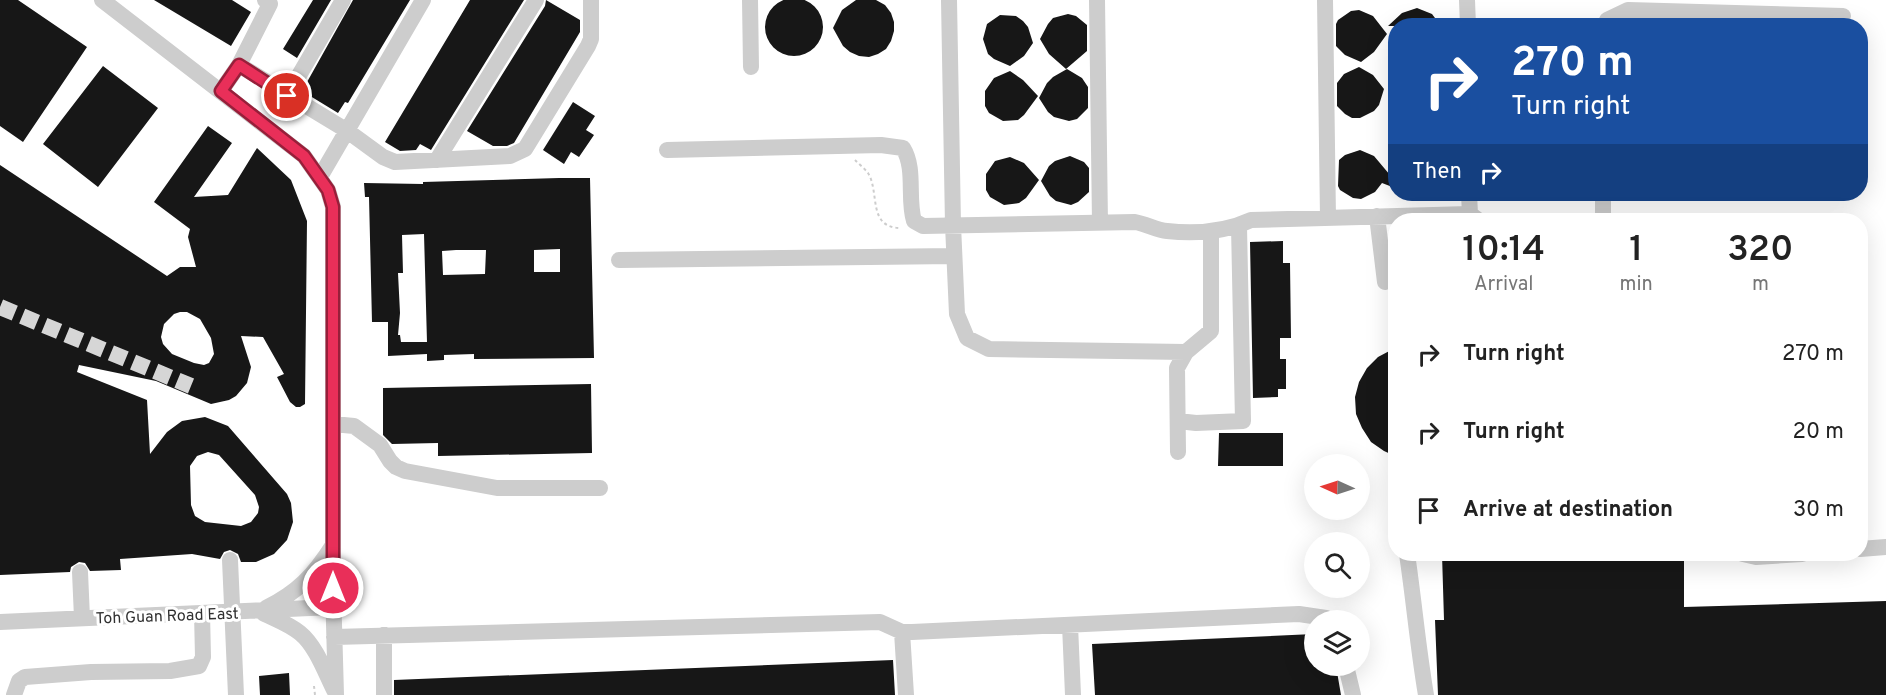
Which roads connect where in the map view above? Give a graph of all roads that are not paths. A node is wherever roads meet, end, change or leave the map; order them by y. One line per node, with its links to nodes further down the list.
1 (102, 0): 17 (street)
2 (265, 0): 15 (street)
3 (343, 0): 18 (street)
4 (423, 0): 19 (street)
5 (536, 0): 21 (street)
6 (591, 0): 21 (street)
7 (750, 0): 16 (street)
8 (949, 0): 27 (street)
9 (1097, 0): 26 (street)
10 (1325, 0): 25 (street)
11 (1467, 0): 13 (street)
12 (1843, 16): 14 (street)
13 (1468, 18)
14 (1610, 18)
15 (239, 65): 17 (street); 18 (street)
16 (751, 67)
17 (221, 91): 22 (street)
18 (287, 96): 19 (street)
19 (346, 130): 21 (street); 22 (street)
20 (667, 150): 27 (street)
21 (437, 160)
22 (320, 177): 35 (street)
23 (1377, 216): 24 (street); 25 (street); 32 (street)
24 (1388, 216)
25 (1328, 218): 28 (street)
26 (1100, 223): 27 (street); 29 (street)
27 (953, 225): 30 (street)
28 (1239, 226): 29 (street); 34 (street)
29 (1211, 231): 33 (street)
30 (954, 256): 31 (street); 33 (street)
31 (620, 260)
32 (1385, 282)
33 (1186, 352): 34 (street)
34 (1178, 421): 36 (street)
35 (333, 424): 37 (street); 38 (street)
36 (1178, 452)
37 (600, 488)
38 (333, 544): 44 (street); 45 (street)
39 (1886, 547): 40 (street)
40 (1868, 548)
41 (230, 560): 46 (street)
42 (1408, 561): 63 (street)
43 (80, 572): 49 (street)
44 (333, 607): 45 (street, Toh Guan Road East); 54 (street)
45 (260, 611): 46 (street, Toh Guan Road East); 56 (street)
46 (232, 612): 47 (street, Toh Guan Road East); 58 (street)
47 (202, 613): 49 (street, Toh Guan Road East); 57 (street)
48 (1304, 615): 51 (street)
49 (82, 618): 50 (street, Toh Guan Road East)
50 (0, 622)
51 (1070, 625): 52 (street); 61 (street)
52 (902, 632): 53 (street); 60 (street)
53 (384, 636): 54 (street); 59 (street)
54 (334, 637): 56 (street)
55 (1348, 676): 62 (street)
56 (336, 694)
57 (14, 695)
58 (236, 695)
59 (384, 695)
60 (906, 695)
61 (1073, 695)
62 (1353, 695)
63 (1426, 695)

